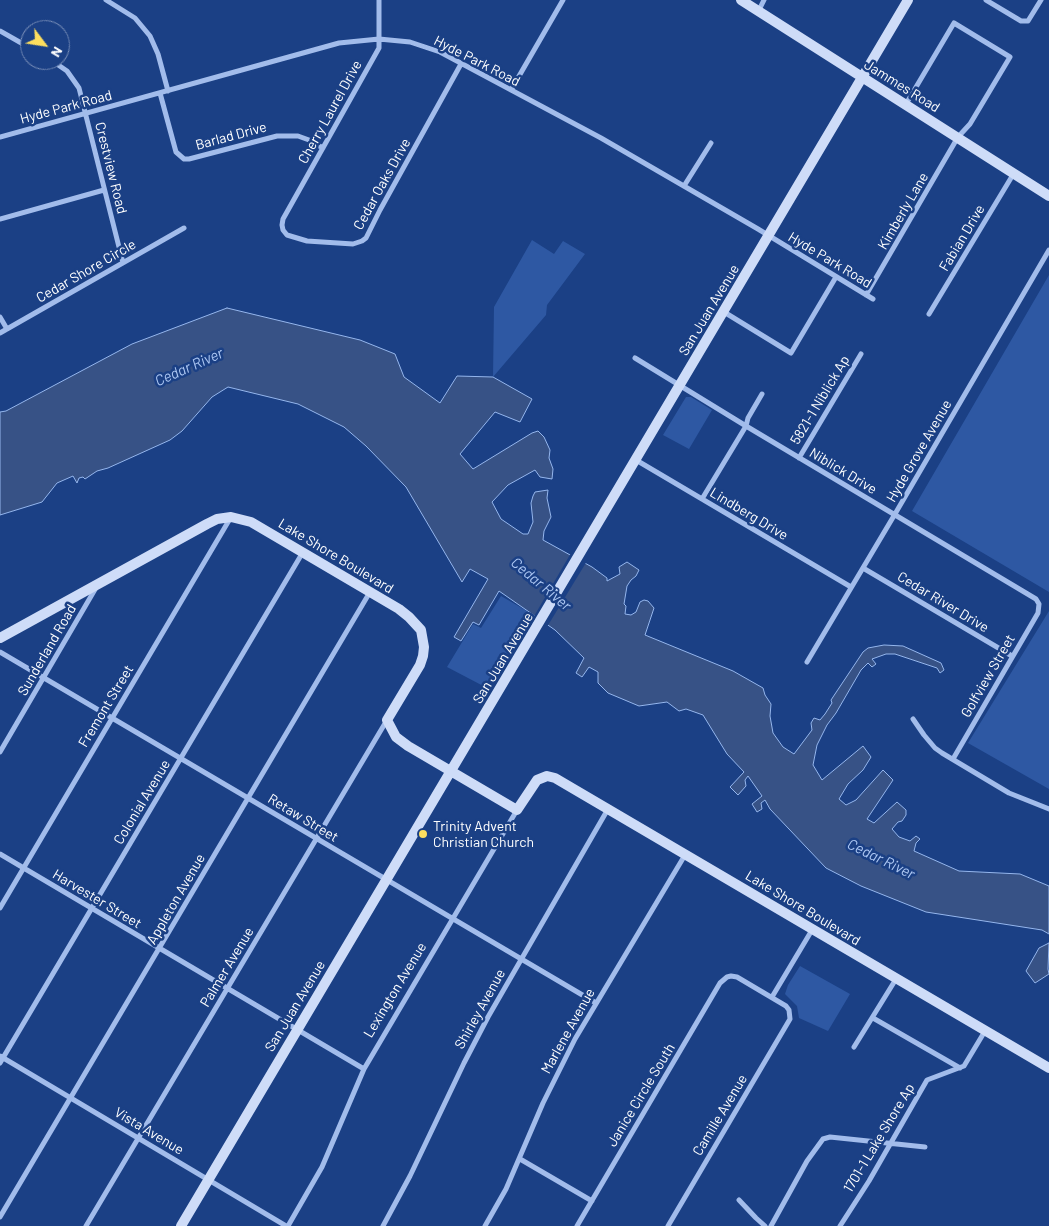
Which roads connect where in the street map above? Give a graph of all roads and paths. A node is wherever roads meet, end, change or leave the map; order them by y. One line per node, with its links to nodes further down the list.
1 (106, 0): 17 (street)
2 (379, 0): 11 (street, Cherry Laurel Drive)
3 (563, 0): 16 (street)
4 (741, 0): 9 (street, Jammes Road)
5 (764, 0): 9 (street)
6 (908, 0): 15 (street, San Juan Avenue)
7 (986, 0): 8 (street)
8 (1041, 0)
9 (758, 10): 15 (street, Jammes Road)
10 (0, 31): 12 (street)
11 (379, 39): 13 (street, Hyde Park Road); 17 (street, Hyde Park Road); 24 (street, Cherry Laurel Drive)
12 (20, 42)
13 (461, 64): 16 (street, Hyde Park Road); 31 (street, Cedar Oaks Drive)
14 (66, 70): 20 (street, Crestview Road)
15 (863, 77): 19 (street, Jammes Road); 32 (street, San Juan Avenue)
16 (511, 90): 26 (street, Hyde Park Road)
17 (168, 91): 18 (street, Hyde Park Road)
18 (160, 93): 20 (street, Hyde Park Road); 24 (street, Barlad Drive)
19 (906, 104): 22 (street, Jammes Road); 22 (street, Kimberly Lane)
20 (86, 114): 21 (street, Hyde Park Road); 27 (street, Crestview Road)
21 (0, 137)
22 (958, 138): 25 (street, Jammes Road); 36 (street, Kimberly Lane)
23 (711, 142): 26 (street)
24 (324, 148): 31 (street, Cherry Laurel Drive)
25 (1014, 173): 28 (street, Jammes Road); 39 (street, Fabian Drive)
26 (684, 186): 32 (street, Hyde Park Road)
27 (104, 190): 29 (street); 34 (street, Crestview Road)
28 (1049, 196)
29 (0, 219)
30 (184, 228): 34 (street, Cedar Shore Circle)
31 (283, 230)
32 (769, 236): 35 (street, Hyde Park Road); 38 (street, San Juan Avenue)
33 (1049, 250): 51 (street, Hyde Grove Avenue)
34 (123, 263): 41 (street, Cedar Shore Circle)
35 (836, 277): 36 (street, Hyde Park Road); 38 (street)
36 (866, 295): 37 (street, Hyde Park Road)
37 (873, 299)
38 (724, 312): 45 (street, San Juan Avenue)
39 (929, 314)
40 (0, 317): 41 (street)
41 (7, 329): 42 (street, Cedar Shore Circle)
42 (0, 333)
43 (861, 354): 48 (street, 5821-1 Niblick Ap)
44 (635, 358): 45 (street, Niblick Drive)
45 (680, 386): 47 (street, Niblick Drive); 49 (street, San Juan Avenue)
46 (762, 394): 47 (street)
47 (746, 426): 48 (street, Niblick Drive); 50 (street)
48 (799, 458): 51 (street, Niblick Drive)
49 (636, 460): 50 (street, Lindberg Drive); 70 (street, San Juan Avenue)
50 (702, 499): 56 (street, Lindberg Drive)
51 (895, 514): 54 (street, Hyde Grove Avenue); 58 (street, Niblick Drive)
52 (232, 517): 53 (street, Lake Shore Boulevard); 55 (street); 64 (street, Fremont Street)
53 (303, 552): 57 (street, Lake Shore Boulevard); 68 (street, Colonial Avenue)
54 (863, 568): 56 (street, Hyde Grove Avenue); 61 (street, Cedar River Drive)
55 (98, 584): 59 (street); 63 (street, Sunderland Road)
56 (851, 587): 62 (street, Hyde Grove Avenue)
57 (370, 592): 66 (street, Lake Shore Boulevard); 72 (street, Appleton Avenue)
58 (1039, 604): 61 (street, Golfview Street)
59 (0, 638)
60 (0, 652): 63 (street, Retaw Street)
61 (1012, 656): 69 (street, Golfview Street)
62 (807, 662)
63 (44, 678): 64 (street, Retaw Street); 67 (street, Sunderland Road)
64 (112, 718): 68 (street, Retaw Street); 79 (street, Fremont Street)
65 (913, 719): 69 (street)
66 (387, 720): 70 (street); 76 (street, Palmer Avenue)
67 (0, 752)
68 (180, 759): 72 (street, Retaw Street); 82 (street, Colonial Avenue)
69 (953, 759): 73 (street)
70 (451, 771): 74 (street); 80 (street, San Juan Avenue)
71 (543, 777): 74 (street, Lexington Avenue); 75 (street, Lake Shore Boulevard)
72 (248, 799): 76 (street, Retaw Street); 85 (street, Appleton Avenue)
73 (1049, 809)
74 (517, 810): 83 (street, Lexington Avenue)
75 (608, 810): 78 (street, Lake Shore Boulevard); 86 (street, Shirley Avenue)
76 (316, 839): 80 (street, Retaw Street); 88 (street, Palmer Avenue)
77 (0, 854): 79 (street, Harvester Street)
78 (685, 855): 84 (street, Lake Shore Boulevard); 90 (street, Marlene Avenue)
79 (24, 868): 81 (street, Fremont Street); 82 (street, Harvester Street)
80 (386, 880): 83 (street, Retaw Street); 92 (street, San Juan Avenue)
81 (0, 908)
82 (91, 908): 85 (street, Harvester Street); 95 (street, Colonial Avenue)
83 (453, 920): 86 (street, Retaw Street); 98 (street, Lexington Avenue)
84 (812, 930): 87 (street, Lake Shore Boulevard); 89 (street)
85 (160, 948): 88 (street, Harvester Street); 99 (street, Appleton Avenue)
86 (521, 959): 90 (street, Retaw Street); 111 (street, Shirley Avenue)
87 (896, 979): 91 (street); 93 (street, Lake Shore Boulevard)
88 (227, 988): 92 (street, Harvester Street); 100 (street, Palmer Avenue)
89 (772, 997): 106 (street, Janice Circle South); 114 (street, Camille Avenue)
90 (596, 1004): 103 (street, Marlene Avenue)
91 (873, 1018): 94 (street); 96 (street)
92 (297, 1030): 98 (street, Harvester Street); 104 (street, San Juan Avenue)
93 (986, 1031): 96 (street); 97 (street, Lake Shore Boulevard)
94 (854, 1047)
95 (1, 1059): 99 (street, Vista Avenue)
96 (960, 1068): 101 (street, 1701-1 Lake Shore Ap)
97 (1049, 1068)
98 (364, 1070): 110 (street, Lexington Avenue)
99 (71, 1098): 100 (street, Vista Avenue); 107 (street, Appleton Avenue)
100 (138, 1138): 104 (street, Vista Avenue); 108 (street, Palmer Avenue)
101 (890, 1144): 102 (street); 116 (street); 117 (street, 1701-1 Lake Shore Ap)
102 (925, 1147)
103 (520, 1159): 106 (street); 112 (street, Marlene Avenue)
104 (208, 1180): 109 (street, San Juan Avenue); 110 (street, Vista Avenue)
105 (739, 1200): 115 (street)
106 (592, 1201): 113 (street, Janice Circle South)
107 (0, 1217)
108 (86, 1226)
109 (181, 1226)
110 (287, 1226)
111 (383, 1226)
112 (485, 1226)
113 (577, 1226)
114 (668, 1226)
115 (765, 1226)
116 (770, 1226)
117 (840, 1226)

